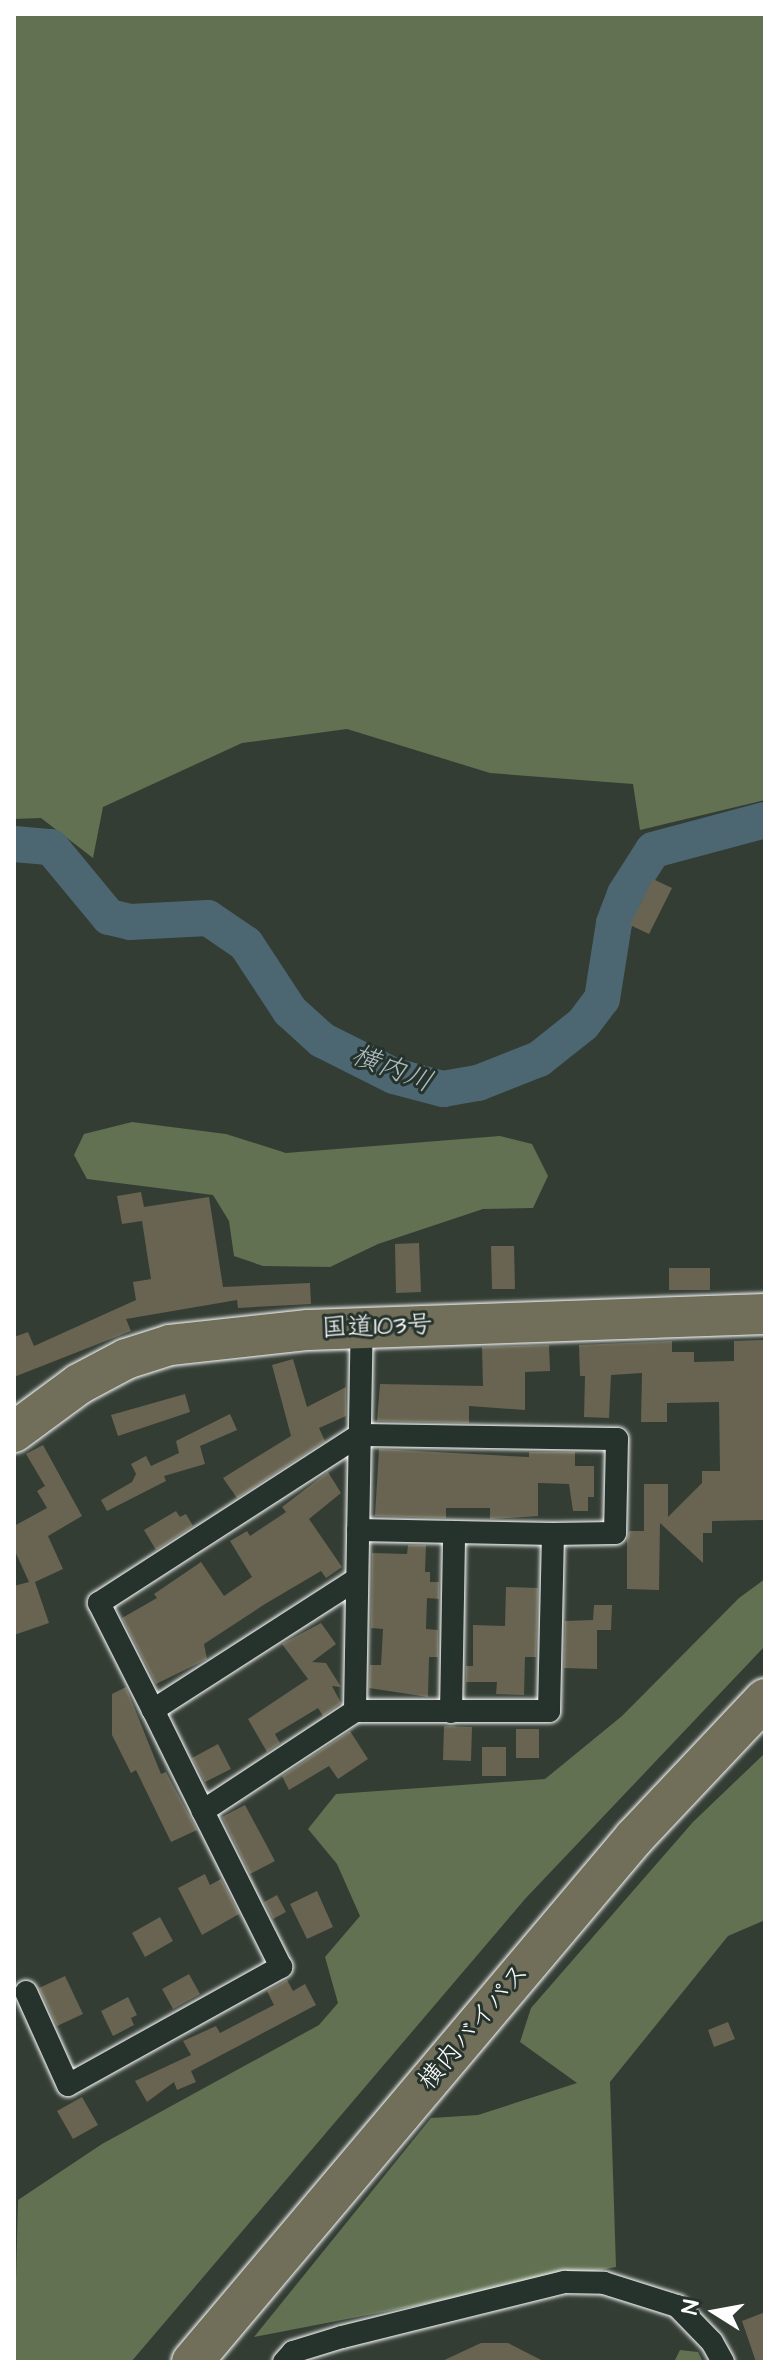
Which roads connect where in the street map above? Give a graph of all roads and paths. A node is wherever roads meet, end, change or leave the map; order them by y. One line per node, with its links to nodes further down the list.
1 (765, 1314): 2 (highway, 国道103号)
2 (362, 1328): 3 (highway, 国道103号); 4 (street)
3 (14, 1432)
4 (360, 1435): 5 (street); 7 (street); 10 (street)
5 (358, 1530): 6 (street); 8 (street)
6 (454, 1532): 7 (street); 12 (street)
7 (553, 1534): 12 (street)
8 (357, 1579): 10 (street); 11 (street)
9 (765, 1699): 15 (highway, 横内バイパス)
10 (153, 1710): 13 (street)
11 (355, 1711): 12 (street); 13 (street)
12 (451, 1712)
13 (203, 1811): 14 (street)
14 (26, 1992)
15 (192, 2362)
16 (284, 2362): 17 (street)
17 (723, 2362)

